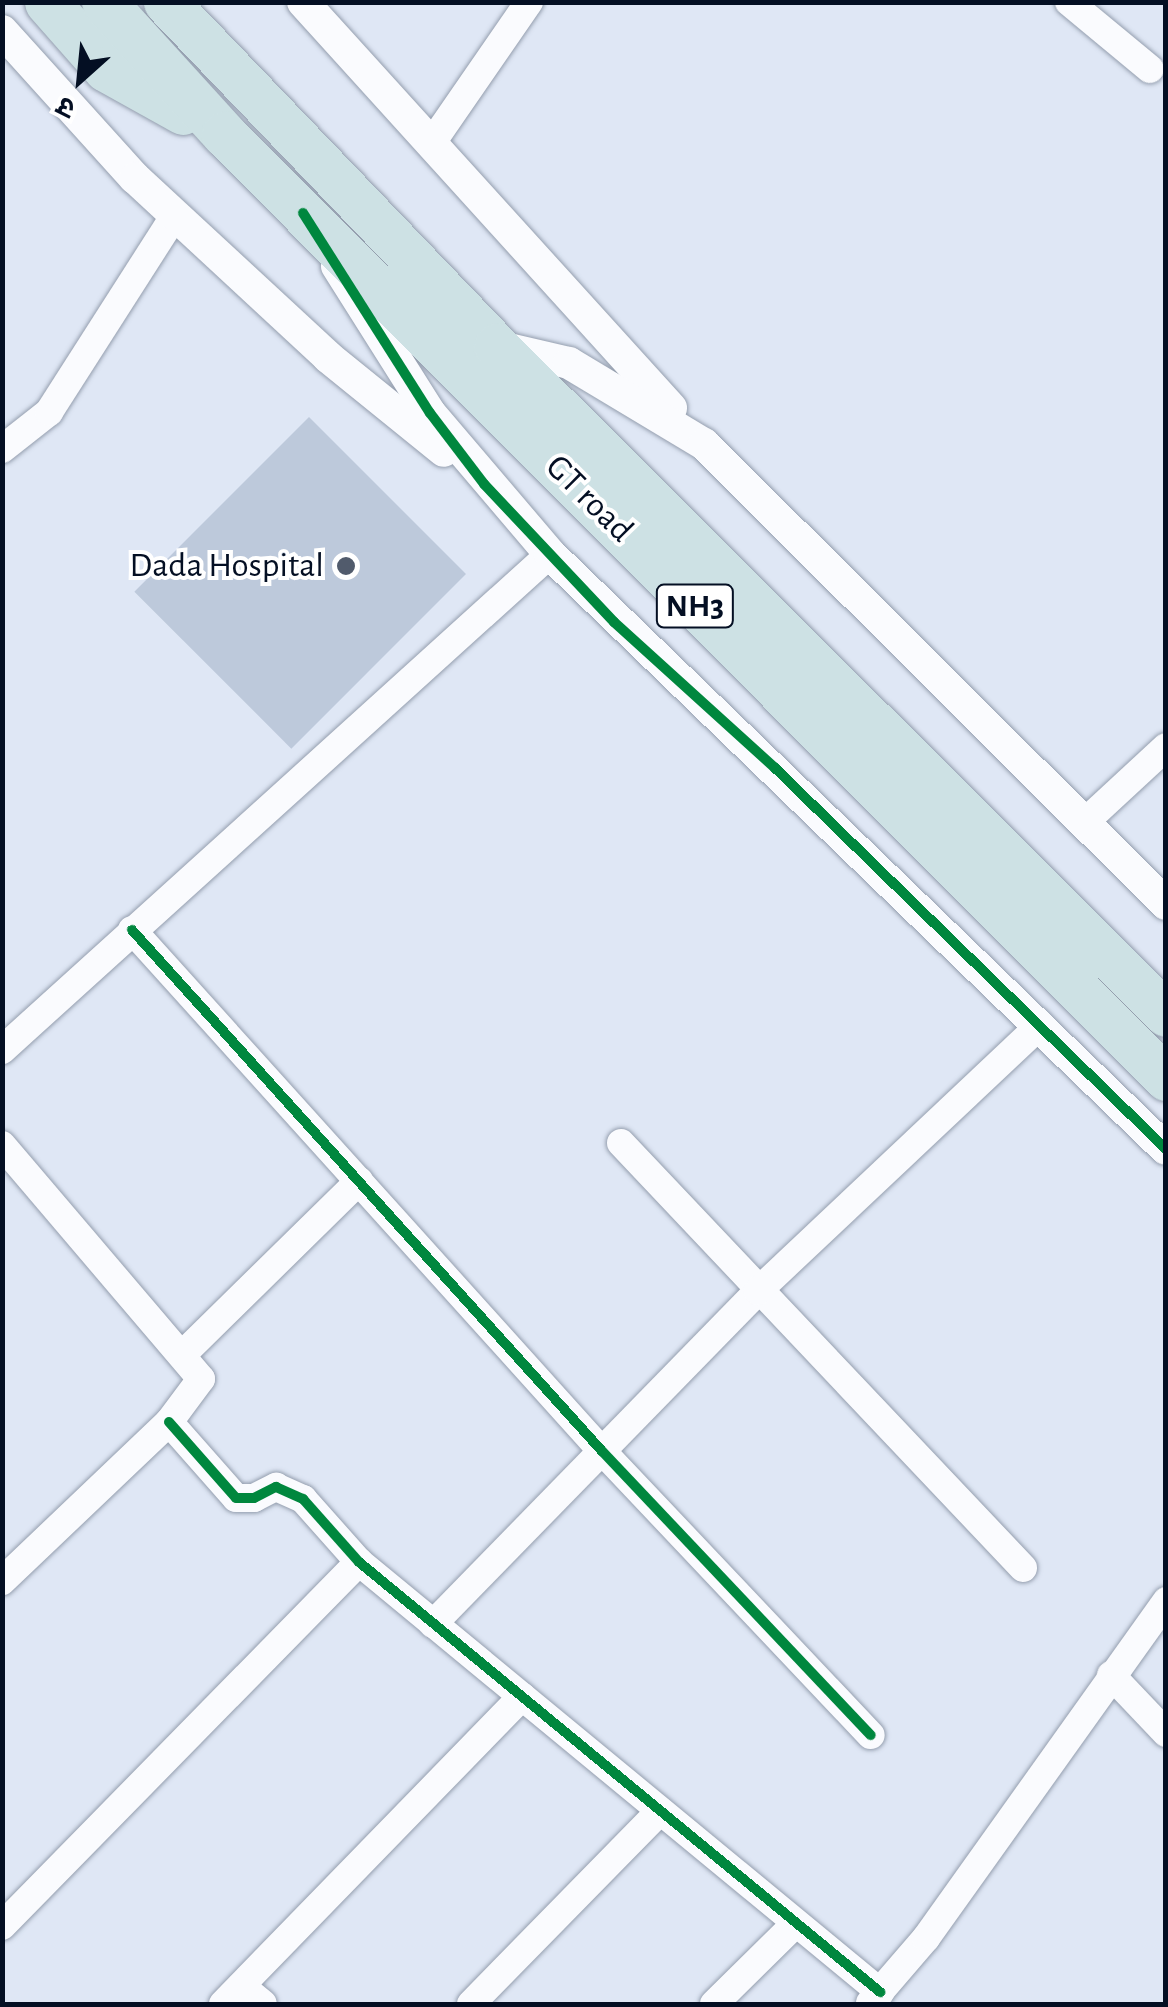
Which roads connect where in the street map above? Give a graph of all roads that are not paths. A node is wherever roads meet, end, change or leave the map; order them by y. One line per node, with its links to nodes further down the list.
1 (48, 2): 11 (highway)
2 (104, 2): 11 (highway, NH3)
3 (166, 2): 10 (highway, NH3)
4 (208, 2): 10 (highway)
5 (303, 2): 12 (street)
6 (529, 2): 12 (street)
7 (1068, 2): 9 (street)
8 (2, 31): 14 (street)
9 (1150, 68)
10 (281, 120): 15 (highway, GT road / NH3)
11 (224, 134): 13 (highway, GT road / NH3)
12 (431, 144): 16 (street)
13 (303, 213): 18 (street); 27 (highway, GT road / NH3)
14 (175, 215): 17 (street); 18 (street)
15 (496, 346): 16 (street); 24 (highway, GT road / NH3)
16 (704, 444): 21 (street)
17 (2, 449)
18 (484, 484): 19 (street)
19 (550, 554): 23 (street); 25 (street)
20 (1166, 747): 21 (street)
21 (1085, 822): 22 (street)
22 (1166, 904)
23 (132, 930): 26 (street); 31 (street)
24 (1166, 1014)
25 (1040, 1026): 30 (street); 32 (street)
26 (2, 1050)
27 (1166, 1078)
28 (621, 1143): 32 (street)
29 (2, 1145): 33 (street)
30 (1166, 1149)
31 (358, 1182): 33 (street); 35 (street)
32 (758, 1291): 35 (street); 37 (street)
33 (183, 1354): 34 (street)
34 (169, 1422): 36 (street); 38 (street)
35 (602, 1451): 40 (street); 44 (street)
36 (359, 1562): 40 (street); 47 (street)
37 (1024, 1568)
38 (2, 1581)
39 (1166, 1600): 41 (street)
40 (434, 1624): 42 (street)
41 (1111, 1675): 43 (street); 49 (street)
42 (522, 1697): 45 (street); 48 (street)
43 (1166, 1732)
44 (871, 1735)
45 (660, 1811): 46 (street); 51 (street)
46 (796, 1923): 49 (street); 52 (street)
47 (2, 1926)
48 (232, 1995): 50 (street)
49 (874, 1998)
50 (263, 2004)
51 (470, 2004)
52 (714, 2004)

